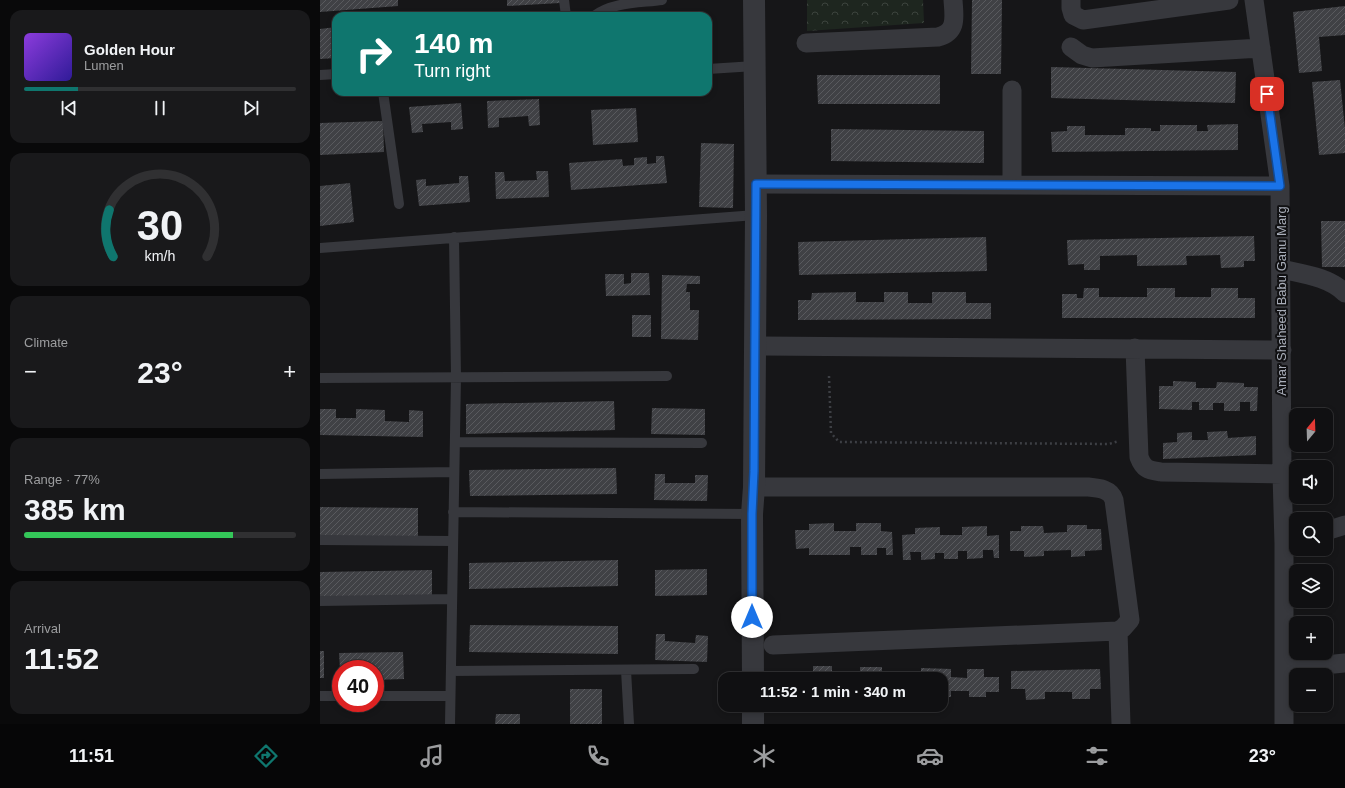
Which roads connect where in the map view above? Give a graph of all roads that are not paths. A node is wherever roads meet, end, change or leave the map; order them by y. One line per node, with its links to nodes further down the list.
1 (564, 0): 8 (lane)
2 (662, 0): 9 (lane)
3 (754, 0): 13 (street)
4 (953, 0): 10 (street)
5 (1071, 0): 6 (street)
6 (1229, 0)
7 (1254, 0): 12 (street, Amar Shaheed Babu Ganu Marg)
8 (566, 12)
9 (599, 12)
10 (806, 43)
11 (1071, 47): 12 (street)
12 (1261, 48): 21 (street, Amar Shaheed Babu Ganu Marg)
13 (755, 66): 14 (lane); 19 (street)
14 (712, 69)
15 (332, 74): 16 (lane)
16 (320, 75)
17 (1012, 90): 20 (street)
18 (384, 96): 22 (lane)
19 (756, 184): 20 (street); 23 (street)
20 (1012, 185): 21 (street)
21 (1280, 186): 26 (street, Amar Shaheed Babu Ganu Marg)
22 (399, 204)
23 (756, 215): 24 (lane); 28 (street)
24 (454, 237): 25 (lane); 32 (lane)
25 (320, 248)
26 (1281, 269): 27 (street); 30 (street, Amar Shaheed Babu Ganu Marg)
27 (1345, 293)
28 (755, 346): 29 (street); 39 (street)
29 (1135, 348): 30 (street); 38 (street)
30 (1282, 350): 38 (street, Amar Shaheed Babu Ganu Marg)
31 (667, 376): 32 (lane)
32 (456, 377): 33 (lane); 34 (lane)
33 (320, 378)
34 (455, 442): 35 (lane); 36 (lane)
35 (702, 443)
36 (454, 472): 37 (lane); 40 (lane)
37 (320, 474)
38 (1282, 474): 44 (street, Amar Shaheed Babu Ganu Marg)
39 (754, 487): 41 (street); 50 (street)
40 (453, 512): 41 (lane); 46 (lane)
41 (752, 514): 57 (street)
42 (1345, 525): 43 (street)
43 (1333, 529)
44 (1289, 534)
45 (320, 540): 46 (lane)
46 (453, 540): 48 (lane)
47 (1289, 556): 54 (street, Amar Shaheed Babu Ganu Marg)
48 (452, 599): 49 (lane); 56 (lane)
49 (320, 601)
50 (1118, 631): 51 (street); 66 (street)
51 (773, 645)
52 (1345, 663): 54 (street)
53 (694, 669): 55 (lane)
54 (1284, 669): 67 (street, Amar Shaheed Babu Ganu Marg)
55 (626, 670): 56 (lane); 64 (lane)
56 (451, 671): 61 (lane)
57 (752, 672)
58 (320, 696): 59 (lane)
59 (332, 696)
60 (384, 696): 61 (lane)
61 (450, 696): 63 (lane)
62 (753, 712): 65 (street)
63 (450, 724)
64 (629, 724)
65 (753, 724)
66 (1121, 724)
67 (1284, 724)

